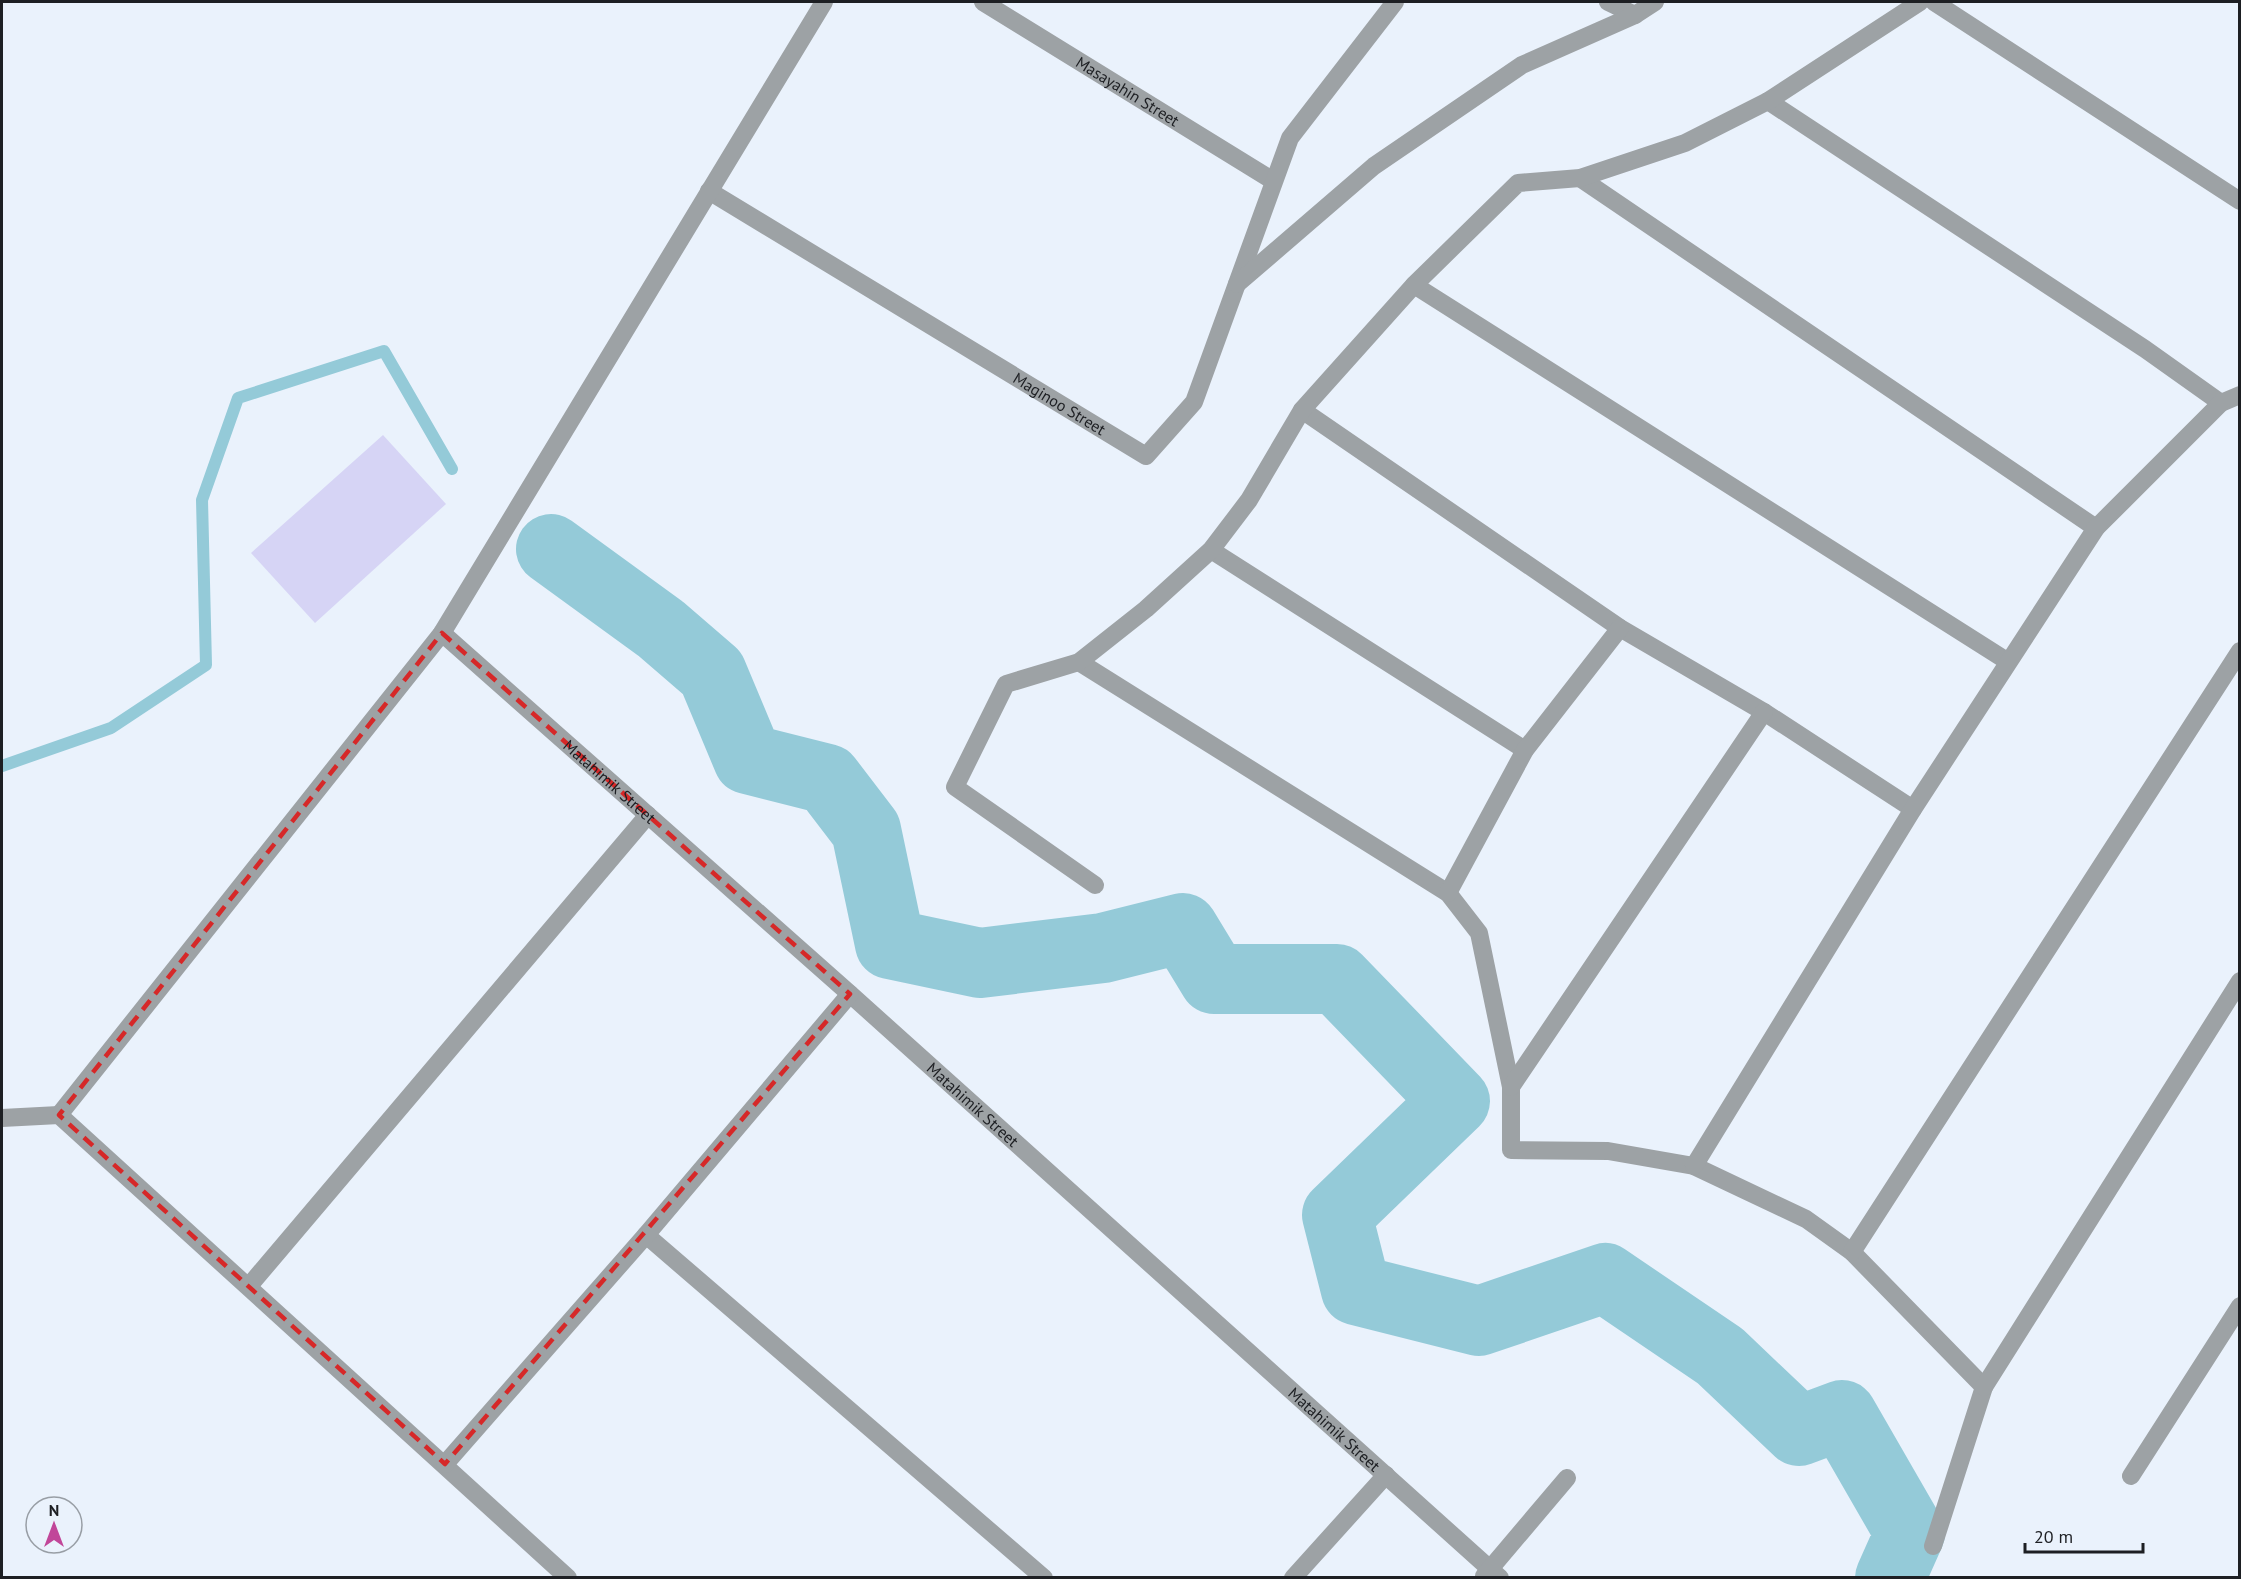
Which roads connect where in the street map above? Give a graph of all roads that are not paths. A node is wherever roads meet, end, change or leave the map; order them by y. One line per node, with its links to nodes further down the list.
1 (824, 2): 12 (street)
2 (984, 2): 11 (street, Masayahin Street)
3 (1395, 2): 11 (street, Maginoo Street)
4 (1608, 2): 8 (street)
5 (1655, 2): 8 (street)
6 (1920, 2): 9 (street)
7 (1934, 2): 13 (street)
8 (1635, 15): 14 (street)
9 (1768, 101): 10 (street); 17 (street)
10 (1580, 178): 15 (street); 19 (street)
11 (1272, 180): 14 (street, Maginoo Street)
12 (709, 191): 14 (street, Maginoo Street); 22 (street)
13 (2240, 201)
14 (1235, 285)
15 (1414, 285): 18 (street); 24 (street)
16 (2240, 395): 17 (street)
17 (2221, 403): 19 (street)
18 (1302, 410): 20 (street); 21 (street)
19 (2096, 528): 24 (street)
20 (1211, 550): 25 (street); 27 (street)
21 (1620, 628): 26 (street); 27 (street)
22 (442, 633): 29 (street, Matahimik Street); 35 (street)
23 (2240, 651): 39 (street)
24 (2007, 661): 28 (street)
25 (1079, 662): 30 (street); 31 (street)
26 (1764, 712): 28 (street); 34 (street)
27 (1525, 750): 31 (street)
28 (1913, 809): 37 (street)
29 (648, 815): 33 (street, Matahimik Street); 40 (street)
30 (1095, 885)
31 (1448, 893): 34 (street)
32 (2240, 981): 43 (street)
33 (850, 994): 38 (street); 45 (street, Matahimik Street)
34 (1511, 1087): 37 (street)
35 (59, 1115): 36 (street); 40 (street)
36 (2, 1118)
37 (1694, 1166): 39 (street)
38 (646, 1235): 44 (street); 51 (street)
39 (1852, 1252): 43 (street)
40 (249, 1286): 44 (street)
41 (2240, 1306): 42 (street)
42 (2232, 1332): 46 (street)
43 (1984, 1387): 48 (street)
44 (444, 1464): 50 (street)
45 (1386, 1475): 49 (street, Matahimik Street); 52 (street)
46 (2132, 1476)
47 (1568, 1478): 49 (street)
48 (1933, 1546)
49 (1491, 1575)
50 (568, 1578)
51 (1044, 1578)
52 (1293, 1578)

